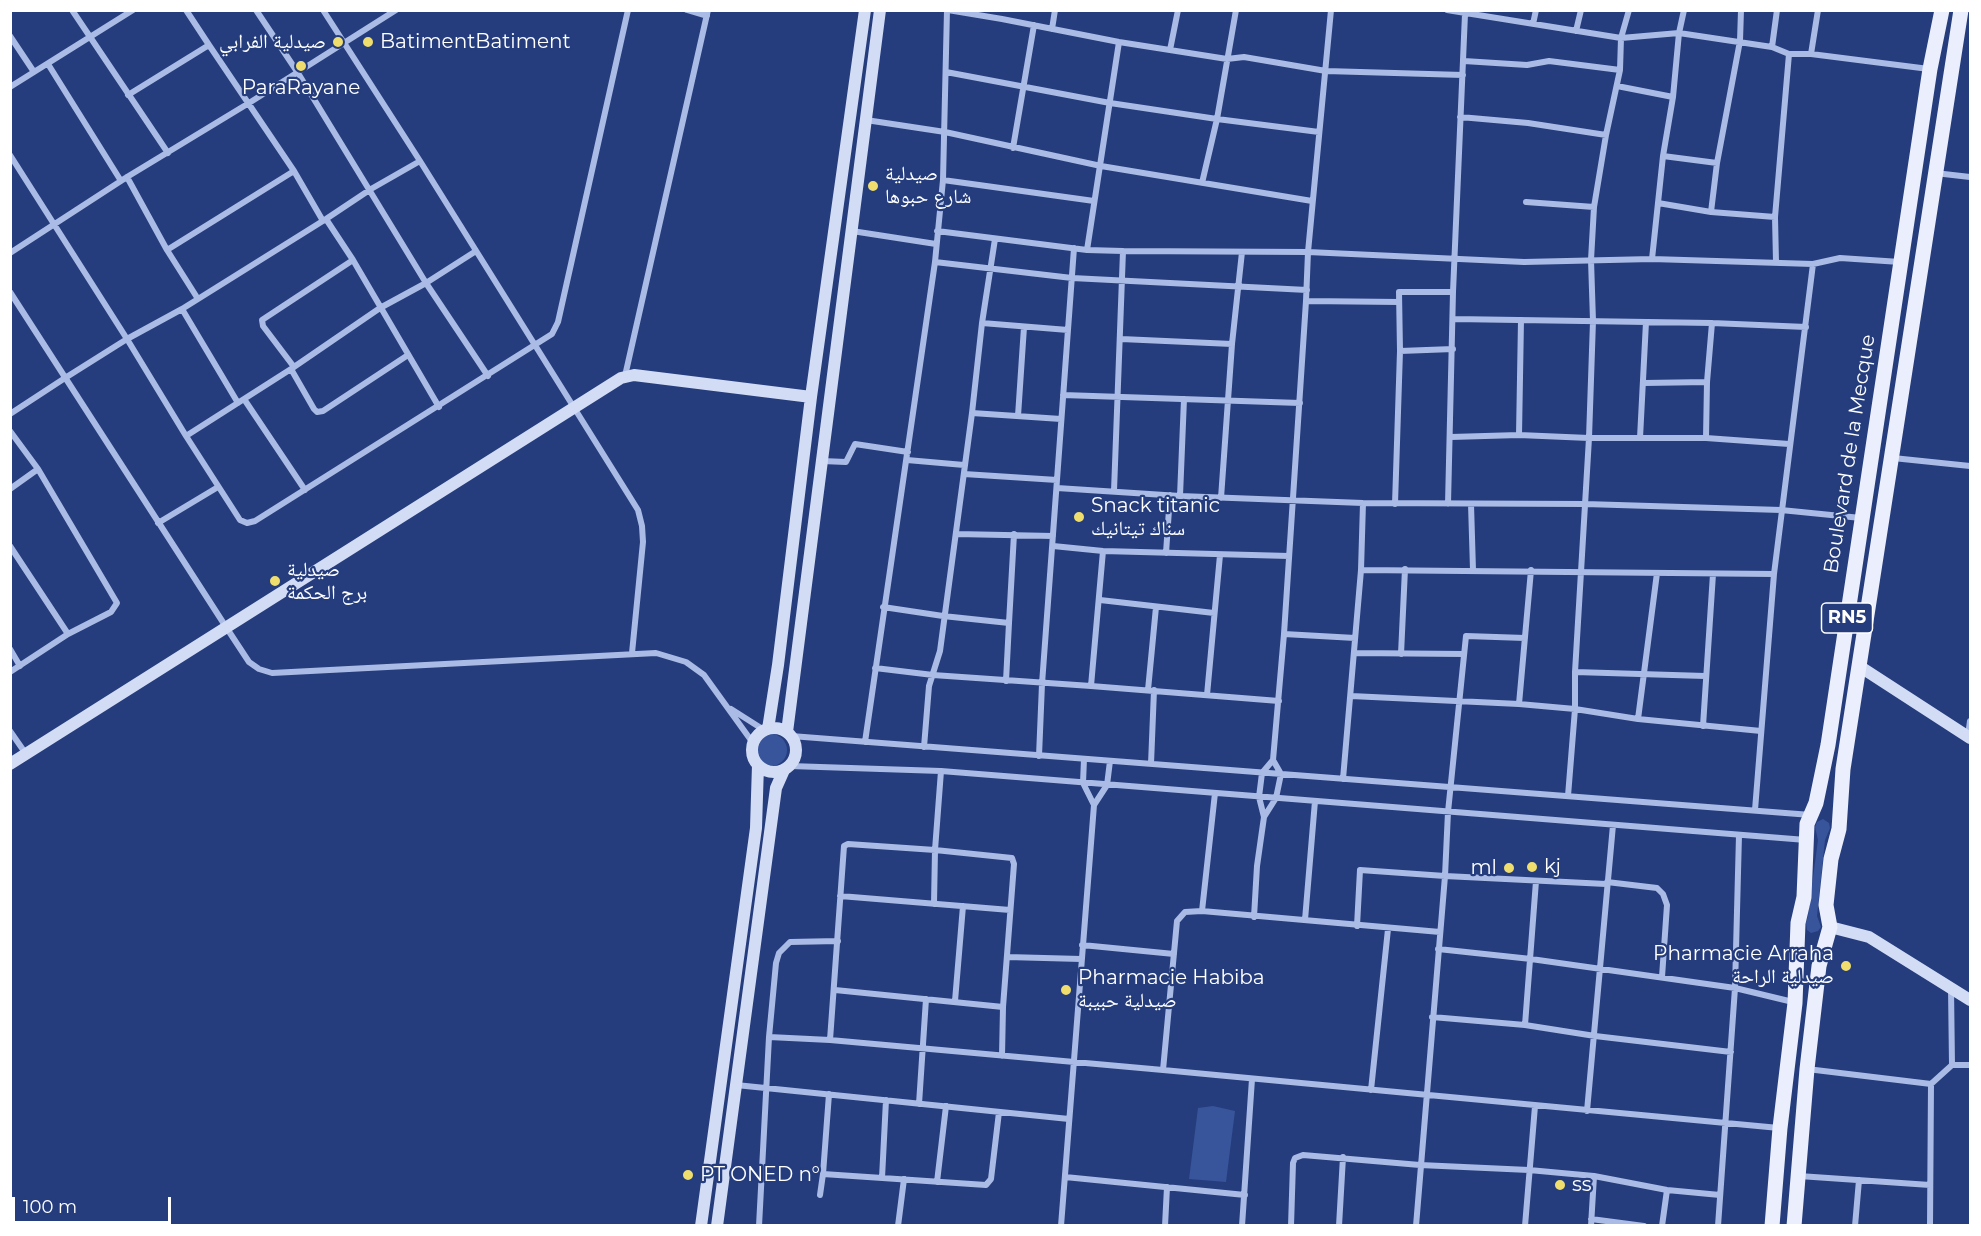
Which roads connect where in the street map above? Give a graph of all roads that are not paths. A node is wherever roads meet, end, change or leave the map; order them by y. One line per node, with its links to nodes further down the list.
1 (72, 10): 36 (street)
2 (134, 10): 36 (street)
3 (186, 10): 41 (street)
4 (256, 10): 54 (street)
5 (322, 10): 40 (street)
6 (396, 10): 40 (street)
7 (628, 10): 137 (street)
8 (687, 10): 27 (street)
9 (865, 10): 148 (main road)
10 (880, 10): 65 (main road)
11 (948, 10): 29 (street); 53 (street)
12 (1004, 10): 29 (street)
13 (1055, 10): 32 (street)
14 (1178, 10): 43 (street)
15 (1236, 10): 46 (street)
16 (1331, 10): 51 (street)
17 (1447, 10): 28 (street)
18 (1536, 10): 30 (street)
19 (1581, 10): 33 (street)
20 (1629, 10): 37 (street)
21 (1684, 10): 34 (street)
22 (1741, 10): 38 (street)
23 (1777, 10): 42 (street)
24 (1818, 10): 45 (street)
25 (1942, 10): 49 (main road, Boulevard de la Mecque / RN5)
26 (1961, 10): 77 (main road, Boulevard de la Mecque / RN5)
27 (708, 13): 143 (street)
28 (1465, 14): 30 (street); 47 (street)
29 (1002, 19): 31 (street)
30 (1533, 24): 33 (street)
31 (1034, 25): 32 (street); 58 (street)
32 (1052, 29): 39 (street)
33 (1576, 31): 37 (street)
34 (1678, 33): 37 (street); 38 (street); 60 (street)
35 (10, 36): 52 (street)
36 (90, 38): 48 (street); 59 (street)
37 (1621, 38): 50 (street)
38 (1740, 41): 42 (street); 74 (street)
39 (1119, 42): 43 (street); 61 (street)
40 (343, 44): 54 (street); 73 (street)
41 (208, 45): 59 (street); 62 (street)
42 (1772, 47): 44 (street)
43 (1170, 50): 46 (street)
44 (1790, 54): 45 (street); 89 (street)
45 (1811, 54): 49 (street)
46 (1227, 59): 51 (street); 64 (street)
47 (1464, 61): 50 (street); 55 (street)
48 (48, 63): 52 (street); 79 (street)
49 (1930, 69): 110 (main road, Boulevard de la Mecque / RN5)
50 (1620, 70): 56 (street)
51 (1326, 71): 55 (street); 67 (street)
52 (34, 72): 57 (street)
53 (946, 72): 58 (street); 66 (street)
54 (298, 73): 62 (street); 82 (street)
55 (1462, 75): 63 (street)
56 (1617, 86): 60 (street); 68 (street)
57 (10, 87)
58 (1024, 87): 61 (street); 69 (street)
59 (128, 95): 70 (street)
60 (1673, 97): 72 (street)
61 (1110, 102): 64 (street); 75 (street)
62 (249, 103): 70 (street); 76 (street)
63 (1460, 117): 68 (street); 104 (street)
64 (1217, 119): 67 (street); 81 (street)
65 (865, 120): 66 (street); 92 (main road)
66 (945, 132): 69 (street); 80 (street)
67 (1319, 132): 84 (street)
68 (1606, 135): 87 (street)
69 (1013, 148): 75 (street)
70 (168, 153): 79 (street)
71 (10, 155): 91 (street)
72 (1663, 156): 74 (street); 86 (street)
73 (420, 161): 82 (street); 98 (street)
74 (1718, 163): 88 (street)
75 (1101, 166): 81 (street); 83 (street)
76 (294, 171): 90 (street); 97 (street)
77 (1934, 173): 78 (street); 169 (main road, Boulevard de la Mecque / RN5)
78 (1971, 177)
79 (124, 179): 91 (street); 97 (street)
80 (943, 180): 83 (street); 93 (street)
81 (1202, 183): 84 (street)
82 (371, 189): 90 (street); 115 (street)
83 (1094, 201): 99 (street)
84 (1312, 201): 102 (street)
85 (1526, 202): 87 (street)
86 (1658, 203): 88 (street); 105 (street)
87 (1594, 207): 107 (street)
88 (1711, 212): 89 (street)
89 (1775, 217): 109 (street)
90 (325, 220): 106 (street); 120 (street)
91 (55, 225): 103 (street); 134 (street)
92 (852, 231): 95 (street); 171 (main road)
93 (937, 231): 94 (street); 95 (street)
94 (995, 239): 96 (street); 112 (street)
95 (936, 244): 108 (street)
96 (1074, 248): 99 (street); 113 (street)
97 (167, 250): 120 (street)
98 (476, 250): 115 (street); 137 (street)
99 (1087, 250): 100 (street)
100 (1123, 251): 101 (street); 114 (street)
101 (1242, 252): 102 (street); 116 (street)
102 (1308, 252): 104 (street); 117 (street)
103 (10, 254)
104 (1454, 259): 107 (street); 119 (street)
105 (1652, 259): 107 (street); 109 (street)
106 (352, 260): 123 (street); 141 (street)
107 (1591, 260): 127 (street)
108 (935, 262): 112 (street); 168 (street)
109 (1776, 262): 111 (street)
110 (1900, 262): 111 (street); 192 (main road, Boulevard de la Mecque / RN5)
111 (1813, 264): 132 (street)
112 (991, 267): 113 (street); 129 (street)
113 (1072, 278): 114 (street); 133 (street)
114 (1123, 279): 116 (street); 135 (street)
115 (426, 283): 123 (street); 142 (street)
116 (1239, 286): 117 (street); 136 (street)
117 (1306, 290): 121 (street)
118 (10, 292): 144 (street)
119 (1453, 292): 122 (street); 125 (street)
120 (198, 299): 124 (street)
121 (1306, 301): 122 (street); 153 (street)
122 (1400, 302): 139 (street)
123 (380, 308): 140 (street); 141 (street)
124 (182, 309): 134 (street); 152 (street)
125 (1454, 319): 126 (street); 138 (street)
126 (1521, 320): 127 (street); 161 (street)
127 (1593, 321): 128 (street); 164 (street)
128 (1646, 322): 130 (street); 146 (street)
129 (982, 323): 131 (street); 156 (street)
130 (1712, 323): 132 (street); 145 (street)
131 (1024, 327): 133 (street); 158 (street)
132 (1806, 327): 167 (street)
133 (1068, 330): 147 (street)
134 (128, 339): 144 (street); 162 (street)
135 (1121, 339): 136 (street); 149 (street)
136 (1232, 344): 151 (street)
137 (534, 346): 142 (street); 155 (street)
138 (1453, 350): 139 (street); 163 (street)
139 (1400, 351): 187 (street)
140 (408, 355): 141 (street); 154 (street)
141 (293, 368): 152 (street)
142 (488, 376): 154 (street)
143 (625, 376): 148 (main road); 155 (main road)
144 (65, 378): 157 (street); 193 (street)
145 (1707, 382): 146 (street); 166 (street)
146 (1644, 383): 165 (street)
147 (1063, 395): 149 (street); 159 (street)
148 (811, 397): 249 (main road)
149 (1118, 399): 150 (street); 181 (street)
150 (1184, 399): 151 (street); 183 (street)
151 (1228, 400): 153 (street); 184 (street)
152 (241, 401): 162 (street); 180 (street)
153 (1300, 403): 185 (street)
154 (439, 407): 180 (street)
155 (573, 407): 217 (main road); 223 (street)
156 (972, 413): 158 (street); 172 (street)
157 (10, 414)
158 (1018, 416): 159 (street)
159 (1061, 419): 176 (street)
160 (10, 430): 174 (street)
161 (1519, 435): 163 (street); 164 (street)
162 (186, 436): 177 (street)
163 (1451, 437): 188 (street)
164 (1589, 438): 165 (street); 190 (street)
165 (1641, 438): 166 (street)
166 (1706, 438): 167 (street)
167 (1789, 444): 191 (street)
168 (908, 452): 170 (street); 171 (street)
169 (1893, 458): 173 (street); 228 (main road, Boulevard de la Mecque / RN5)
170 (907, 460): 172 (street); 212 (street)
171 (821, 461): 252 (main road)
172 (964, 465): 175 (street)
173 (1971, 466)
174 (38, 469): 179 (street); 218 (street)
175 (964, 474): 176 (street); 194 (street)
176 (1057, 480): 178 (street)
177 (218, 487): 180 (street); 193 (street)
178 (1057, 488): 181 (street); 196 (street)
179 (10, 489)
180 (305, 490)
181 (1114, 491): 182 (street)
182 (1170, 495): 183 (street); 200 (street)
183 (1180, 496): 184 (street)
184 (1221, 498): 185 (street)
185 (1292, 500): 186 (street); 202 (street)
186 (1363, 503): 187 (street); 204 (street)
187 (1395, 504): 188 (street)
188 (1448, 504): 189 (street)
189 (1471, 504): 190 (street); 205 (street)
190 (1585, 504): 191 (street); 207 (street)
191 (1781, 510): 192 (street); 210 (street)
192 (1862, 518): 281 (main road, Boulevard de la Mecque / RN5)
193 (158, 523): 217 (street)
194 (956, 534): 195 (street); 215 (street)
195 (1014, 534): 196 (street); 216 (street)
196 (1053, 536): 198 (street)
197 (10, 546): 218 (street)
198 (1053, 546): 199 (street); 236 (street)
199 (1102, 551): 200 (street); 211 (street)
200 (1166, 553): 201 (street)
201 (1220, 555): 202 (street); 214 (street)
202 (1289, 556): 219 (street)
203 (1405, 569): 204 (street); 205 (street); 225 (street)
204 (1361, 570): 220 (street)
205 (1473, 570): 206 (street)
206 (1531, 570): 207 (street); 221 (street)
207 (1582, 571): 208 (street); 231 (street)
208 (1657, 573): 209 (street); 232 (street)
209 (1713, 574): 210 (street); 234 (street)
210 (1774, 574): 251 (street)
211 (1100, 600): 213 (street); 237 (street)
212 (883, 607): 215 (street); 229 (street)
213 (1156, 608): 214 (street); 238 (street)
214 (1214, 613): 239 (street)
215 (943, 616): 216 (street); 233 (street)
216 (1009, 623): 235 (street)
217 (226, 627): 223 (street); 257 (main road)
218 (68, 634): 227 (street)
219 (1284, 634): 220 (street); 241 (street)
220 (1355, 638): 224 (street)
221 (1525, 638): 226 (street); 244 (street)
222 (10, 649): 227 (street)
223 (632, 653): 242 (street)
224 (1354, 653): 225 (street); 240 (street)
225 (1401, 654): 226 (street)
226 (1464, 654): 243 (street)
227 (20, 666): 230 (street)
228 (1859, 666): 253 (main road); 284 (main road, Boulevard de la Mecque / RN5)
229 (875, 668): 233 (street); 255 (street)
230 (10, 672)
231 (1575, 672): 232 (street); 245 (street)
232 (1644, 673): 234 (street); 246 (street)
233 (933, 675): 235 (street); 256 (street)
234 (1705, 676): 248 (street)
235 (1006, 681): 236 (street)
236 (1042, 684): 237 (street); 258 (street)
237 (1091, 686): 238 (street)
238 (1151, 690): 239 (street); 263 (street)
239 (1207, 695): 241 (street)
240 (1351, 696): 243 (street); 269 (street)
241 (1279, 701): 260 (street)
242 (724, 702): 249 (street); 254 (street)
243 (1461, 702): 244 (street); 272 (street)
244 (1519, 704): 245 (street)
245 (1575, 709): 246 (street); 274 (street)
246 (1638, 719): 248 (street)
247 (1971, 721): 253 (street)
248 (1702, 726): 251 (street)
249 (766, 730): 252 (main road); 254 (main road)
250 (10, 731): 257 (street)
251 (1761, 731): 279 (street)
252 (789, 734): 255 (street); 265 (main road)
253 (1969, 737)
254 (753, 742): 264 (main road)
255 (865, 742): 256 (street)
256 (924, 747): 258 (street)
257 (26, 754): 262 (main road)
258 (1039, 756): 259 (street)
259 (1084, 759): 261 (street); 270 (street)
260 (1273, 760): 267 (street); 268 (street)
261 (1110, 761): 263 (street); 271 (street)
262 (10, 764)
263 (1151, 764): 267 (street)
264 (758, 765): 265 (main road); 367 (main road)
265 (787, 768): 266 (street); 335 (main road)
266 (941, 771): 270 (street); 287 (street)
267 (1262, 773): 268 (street); 275 (street)
268 (1281, 774): 269 (street); 276 (street)
269 (1343, 779): 272 (street)
270 (1083, 783): 271 (street); 278 (street)
271 (1107, 784): 273 (street); 278 (street)
272 (1451, 787): 274 (street); 280 (street)
273 (1215, 793): 275 (street); 295 (street)
274 (1568, 796): 279 (street)
275 (1259, 797): 276 (street); 282 (street)
276 (1276, 798): 277 (street); 282 (street)
277 (1315, 801): 280 (street); 297 (street)
278 (1094, 805): 304 (street)
279 (1755, 810): 281 (street)
280 (1448, 812): 283 (street); 288 (street)
281 (1811, 815): 284 (main road); 286 (main road, Boulevard de la Mecque / RN5)
282 (1264, 817): 296 (street)
283 (1612, 825): 285 (street); 290 (street)
284 (1839, 829): 301 (main road, Boulevard de la Mecque / RN5)
285 (1739, 835): 286 (street); 313 (street)
286 (1808, 840): 300 (main road, Boulevard de la Mecque / RN5)
287 (935, 850): 291 (street); 292 (street); 294 (street)
288 (1445, 876): 289 (street); 298 (street); 302 (street)
289 (1536, 881): 290 (street); 308 (street)
290 (1607, 883): 310 (street); 311 (street)
291 (840, 896): 292 (street); 303 (street)
292 (934, 904): 293 (street)
293 (963, 906): 294 (street); 317 (street)
294 (1010, 910): 307 (street)
295 (1202, 911): 296 (street); 306 (street)
296 (1254, 916): 297 (street)
297 (1305, 920): 298 (street)
298 (1357, 926): 299 (street)
299 (1389, 929): 302 (street); 337 (street)
300 (1798, 929): 301 (main road); 318 (main road, Boulevard de la Mecque / RN5)
301 (1828, 930): 312 (main road); 331 (main road, Boulevard de la Mecque / RN5)
302 (1440, 933): 305 (street)
303 (838, 940): 314 (street); 323 (street)
304 (1082, 945): 306 (street); 309 (street)
305 (1438, 949): 308 (street); 320 (street)
306 (1174, 954): 332 (street)
307 (1007, 957): 309 (street); 319 (street)
308 (1531, 959): 310 (street); 321 (street)
309 (1081, 960): 328 (street)
310 (1600, 969): 311 (street); 322 (street)
311 (1662, 977): 313 (street)
312 (1951, 987): 316 (main road); 329 (street)
313 (1736, 988): 318 (street); 326 (street)
314 (835, 990): 315 (street); 324 (street)
315 (926, 999): 317 (street); 325 (street)
316 (1971, 1000)
317 (955, 1001): 319 (street)
318 (1795, 1003): 348 (main road, Boulevard de la Mecque / RN5)
319 (1003, 1007): 327 (street)
320 (1432, 1017): 321 (street); 339 (street)
321 (1526, 1025): 322 (street)
322 (1595, 1036): 326 (street); 344 (street)
323 (769, 1037): 324 (street); 336 (street)
324 (830, 1040): 325 (street)
325 (923, 1048): 327 (street); 341 (street)
326 (1731, 1052): 347 (street)
327 (1002, 1056): 328 (street)
328 (1073, 1063): 332 (street); 346 (street)
329 (1952, 1065): 330 (street); 334 (street)
330 (1971, 1065)
331 (1807, 1069): 334 (street); 353 (main road, Boulevard de la Mecque / RN5)
332 (1163, 1070): 333 (street)
333 (1252, 1079): 337 (street); 364 (street)
334 (1931, 1084): 360 (street)
335 (736, 1085): 336 (street); 368 (main road)
336 (767, 1088): 338 (street); 369 (street)
337 (1371, 1090): 339 (street)
338 (830, 1094): 340 (street); 352 (street)
339 (1426, 1095): 343 (street); 350 (street)
340 (886, 1100): 341 (street); 356 (street)
341 (919, 1104): 342 (street)
342 (946, 1106): 345 (street); 359 (street)
343 (1535, 1106): 344 (street); 351 (street)
344 (1587, 1111): 347 (street)
345 (999, 1112): 346 (street); 359 (street)
346 (1069, 1119): 355 (street)
347 (1726, 1123): 348 (street); 365 (street)
348 (1780, 1128): 381 (main road, Boulevard de la Mecque / RN5)
349 (1343, 1157): 350 (street); 374 (street); 375 (street)
350 (1420, 1165): 351 (street); 376 (street)
351 (1529, 1170): 354 (street); 377 (street)
352 (824, 1174): 356 (street); 363 (street)
353 (1798, 1175): 358 (street); 382 (main road, Boulevard de la Mecque / RN5)
354 (1594, 1176): 362 (street); 366 (street)
355 (1065, 1177): 361 (street); 371 (street)
356 (882, 1178): 357 (street)
357 (904, 1179): 359 (street); 370 (street)
358 (1859, 1180): 360 (street); 383 (street)
359 (937, 1182)
360 (1930, 1185): 384 (street)
361 (1167, 1187): 364 (street); 372 (street)
362 (1667, 1190): 365 (street); 379 (street)
363 (820, 1195)
364 (1245, 1195): 373 (street)
365 (1720, 1195): 380 (street)
366 (1591, 1222): 378 (street)
367 (701, 1226)
368 (717, 1226)
369 (759, 1226)
370 (898, 1226)
371 (1061, 1226)
372 (1165, 1226)
373 (1242, 1226)
374 (1291, 1226)
375 (1339, 1226)
376 (1416, 1226)
377 (1525, 1226)
378 (1644, 1226)
379 (1662, 1226)
380 (1718, 1226)
381 (1772, 1226)
382 (1794, 1226)
383 (1855, 1226)
384 (1929, 1226)

